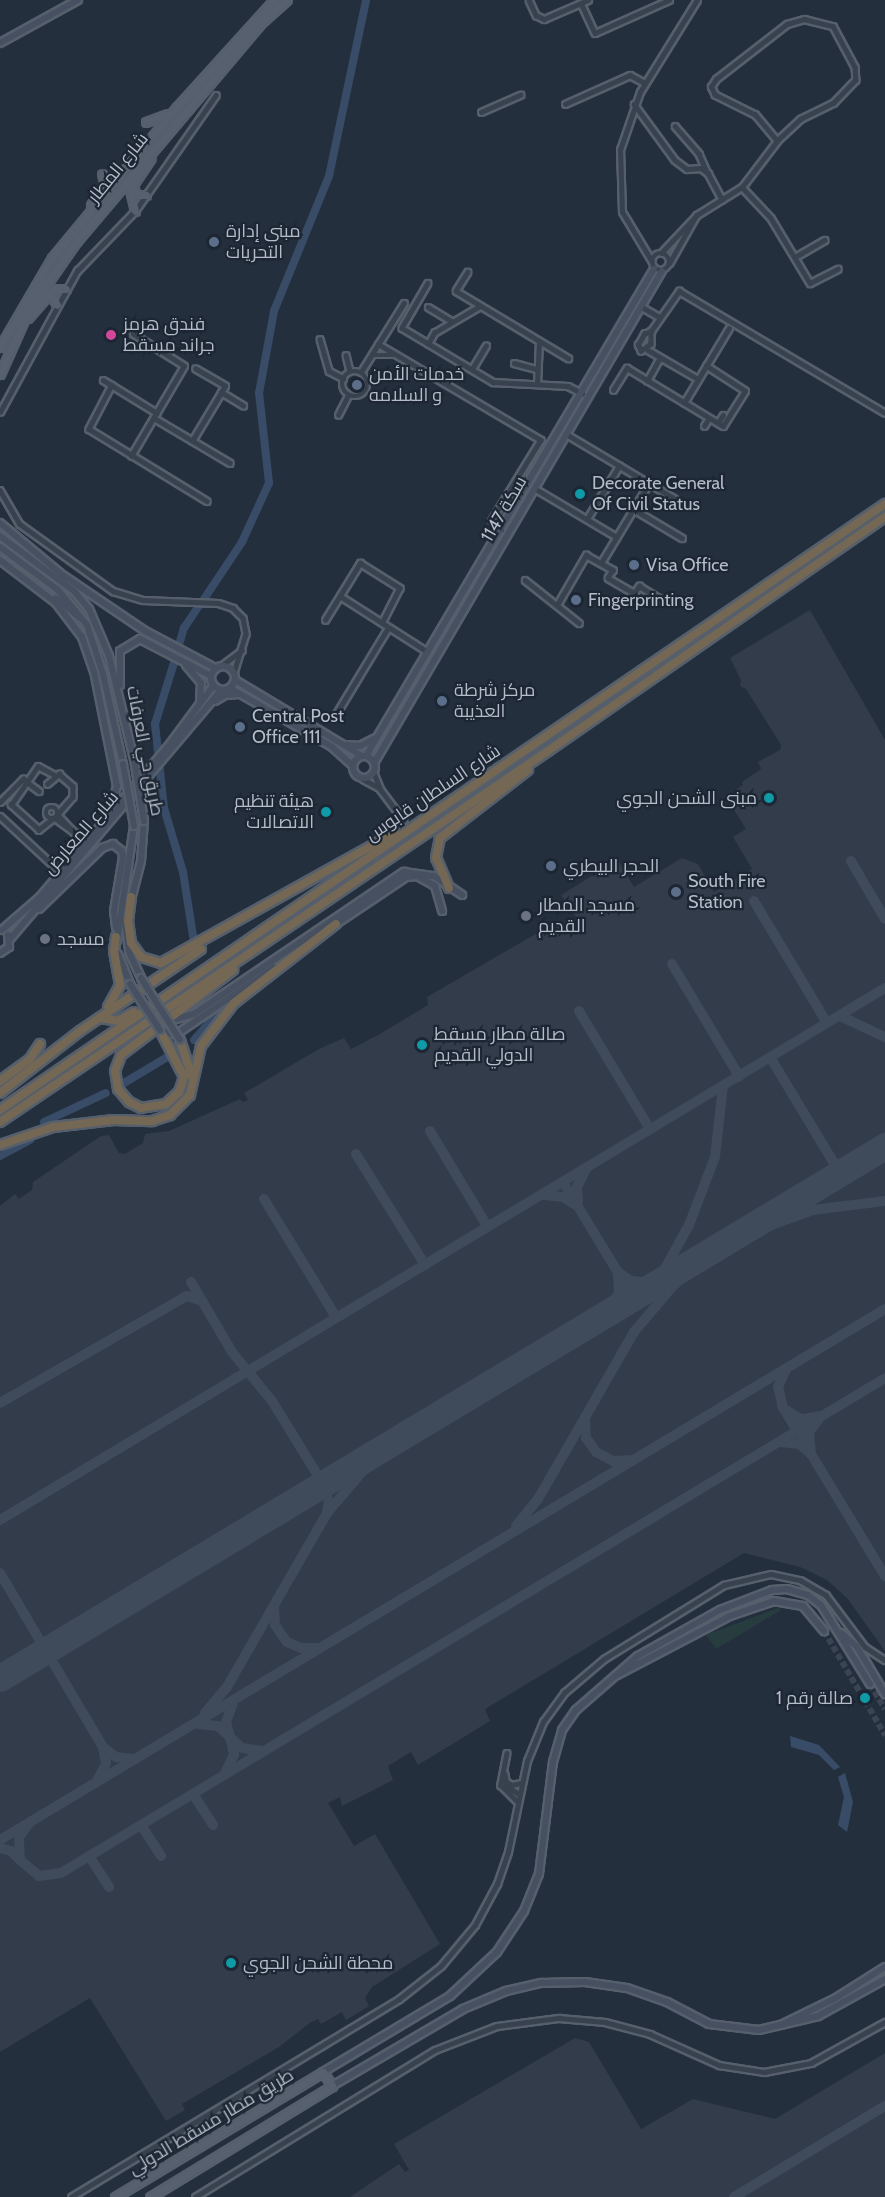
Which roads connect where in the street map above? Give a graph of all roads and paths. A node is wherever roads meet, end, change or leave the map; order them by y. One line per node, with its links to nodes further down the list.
1 (78, 0): 10 (street)
2 (274, 0): 16 (main road, شارع المطار)
3 (286, 0): 20 (main road, شارع المطار)
4 (529, 0): 9 (street)
5 (588, 0): 9 (street)
6 (669, 0): 9 (street)
7 (689, 0): 8 (street)
8 (695, 2): 11 (street)
9 (581, 3)
10 (0, 43)
11 (645, 83): 14 (street); 15 (street)
12 (216, 95): 26 (street)
13 (520, 95): 17 (street)
14 (565, 104)
15 (634, 104): 22 (street); 32 (street)
16 (177, 107): 18 (main road); 30 (main road, شارع المطار)
17 (481, 112)
18 (146, 122)
19 (675, 126): 22 (street)
20 (170, 128): 24 (main road); 51 (main road, شارع المطار)
21 (777, 141): 21 (street); 25 (street)
22 (708, 173): 27 (street)
23 (102, 174): 30 (main road)
24 (133, 186): 26 (main road); 28 (main road)
25 (742, 187): 27 (street); 34 (street)
26 (146, 195): 28 (street)
27 (722, 199): 29 (street)
28 (135, 211): 41 (street)
29 (697, 215): 33 (street); 35 (street)
30 (86, 218): 60 (main road, شارع المطار)
31 (825, 240): 34 (street)
32 (645, 247): 33 (street); 36 (street)
33 (659, 253): 35 (street); 36 (street)
34 (795, 257): 37 (street)
35 (670, 263): 38 (street)
36 (653, 265): 38 (street); 84 (street, سكة 1147)
37 (838, 269)
38 (662, 271): 47 (street, سكة 1147)
39 (468, 272): 45 (street)
40 (428, 283): 58 (street)
41 (66, 289): 42 (main road); 44 (street)
42 (49, 292): 44 (main road); 51 (main road)
43 (404, 303): 57 (street)
44 (57, 305): 61 (street)
45 (480, 306): 49 (street); 55 (street)
46 (428, 307): 49 (street)
47 (642, 307): 48 (street); 96 (street, سكة 1147)
48 (659, 317): 52 (street); 89 (street)
49 (451, 321): 58 (street)
50 (729, 328): 69 (street)
51 (18, 330): 75 (main road, شارع المطار)
52 (651, 331): 62 (street); 62 (street)
53 (134, 334): 90 (street)
54 (320, 339): 76 (street)
55 (539, 342): 66 (street); 72 (street)
56 (27, 344): 61 (street)
57 (378, 344): 64 (street); 65 (street)
58 (428, 344): 71 (street)
59 (486, 346): 71 (street)
60 (0, 347)
61 (34, 348): 88 (street)
62 (648, 350): 67 (street)
63 (346, 355): 73 (street)
64 (393, 355): 65 (street); 111 (street)
65 (372, 356): 74 (street)
66 (568, 358)
67 (660, 358): 77 (street); 79 (street)
68 (514, 363): 72 (street)
69 (706, 366): 77 (street); 94 (street)
70 (196, 369): 83 (street)
71 (472, 369): 80 (street)
72 (536, 369): 80 (street)
73 (350, 371): 74 (street); 76 (street)
74 (361, 372): 85 (street)
75 (0, 374)
76 (343, 378): 85 (street)
77 (698, 379): 86 (street)
78 (103, 380): 81 (street)
79 (647, 381): 82 (street); 86 (street)
80 (537, 384): 84 (street)
81 (112, 386): 90 (street); 98 (street)
82 (613, 390)
83 (221, 392): 87 (street); 97 (street)
84 (582, 393): 111 (street, سكة 1147)
85 (348, 395): 91 (street)
86 (684, 403): 93 (street)
87 (243, 405)
88 (0, 412)
89 (885, 413)
90 (155, 415): 97 (street); 98 (street)
91 (338, 415)
92 (723, 415): 94 (street)
93 (710, 418): 94 (street); 95 (street)
94 (718, 423)
95 (704, 426)
96 (566, 434): 100 (street); 102 (street, سكة 1147)
97 (192, 441): 99 (street)
98 (131, 456): 105 (street)
99 (230, 464)
100 (619, 466): 101 (street); 109 (street)
101 (649, 483): 104 (street); 107 (street)
102 (534, 488): 109 (street); 149 (street, سكة 1147)
103 (0, 490): 130 (street)
104 (674, 498)
105 (207, 501)
106 (885, 504): 159 (highway, شارع السلطان قابوس)
107 (633, 509): 113 (street); 114 (street)
108 (885, 517): 147 (highway, شارع السلطان قابوس)
109 (587, 519): 113 (street)
110 (0, 523): 118 (street)
111 (501, 529): 131 (street, سكة 1147)
112 (0, 536): 124 (street, طريق حي العرفات)
113 (617, 537): 117 (street)
114 (682, 538)
115 (0, 547): 128 (street, طريق حي العرفات)
116 (0, 560): 120 (street)
117 (601, 563): 122 (street); 123 (street)
118 (64, 576): 124 (street); 133 (street)
119 (525, 580): 123 (street)
120 (42, 590): 128 (street); 163 (street)
121 (340, 596): 125 (street); 126 (street); 126 (street)
122 (661, 598)
123 (557, 605): 127 (street)
124 (94, 617): 140 (street, طريق حي العرفات)
125 (325, 620)
126 (382, 623): 129 (street)
127 (579, 623)
128 (87, 625): 174 (street, طريق حي العرفات, bridge)
129 (388, 628): 131 (street); 143 (street)
130 (242, 650): 133 (street); 135 (street)
131 (428, 652): 144 (street, سكة 1147)
132 (171, 653): 134 (street); 140 (street); 142 (street)
133 (218, 667): 134 (street); 135 (street)
134 (211, 676): 136 (street)
135 (235, 676): 137 (street); 145 (street)
136 (213, 686): 138 (street); 142 (street, شارع المعارض)
137 (230, 688): 138 (street); 139 (street)
138 (221, 690): 141 (street, شارع المعارض)
139 (246, 695): 141 (street); 150 (street)
140 (122, 703): 167 (street, طريق حي العرفات, bridge)
141 (208, 708): 146 (street, شارع المعارض)
142 (195, 714): 146 (street, شارع المعارض)
143 (333, 719)
144 (379, 735): 145 (street); 148 (street, سكة 1147)
145 (342, 743): 148 (street)
146 (168, 751): 151 (street, شارع المعارض)
147 (548, 751): 165 (highway); 172 (highway, شارع السلطان قابوس)
148 (364, 756): 149 (street); 150 (street)
149 (374, 763): 152 (street)
150 (353, 766): 154 (street)
151 (149, 773): 163 (street, شارع المعارض); 169 (street, شارع المعارض)
152 (374, 773): 154 (street); 157 (street)
153 (55, 775): 155 (street); 155 (street); 156 (street)
154 (363, 778): 157 (street)
155 (26, 781): 158 (street); 160 (street)
156 (47, 784)
157 (381, 790): 162 (street)
158 (39, 791)
159 (453, 800): 170 (highway); 180 (highway, شارع السلطان قابوس)
160 (0, 802)
161 (0, 816): 164 (street)
162 (404, 820)
163 (97, 829): 173 (street, شارع المعارض)
164 (56, 868)
165 (449, 888): 166 (street); 176 (street)
166 (462, 895)
167 (131, 897): 170 (highway); 178 (street, طريق حي العرفات, bridge)
168 (442, 911): 171 (street)
169 (29, 916): 174 (street); 175 (street, شارع المعارض)
170 (242, 922): 178 (highway)
171 (336, 924): 176 (highway)
172 (284, 929): 187 (highway); 191 (highway, شارع السلطان قابوس)
173 (1, 930): 175 (street)
174 (116, 933): 179 (street, طريق حي العرفات, bridge); 184 (highway)
175 (10, 939): 177 (street, شارع المعارض)
176 (312, 939): 182 (street); 185 (street); 187 (highway)
177 (0, 953)
178 (146, 987): 179 (highway, bridge); 182 (street, طريق حي العرفات, bridge)
179 (135, 994): 183 (street, طريق حي العرفات, bridge); 184 (highway)
180 (168, 994): 181 (highway); 190 (highway, شارع السلطان قابوس)
181 (100, 1018)
182 (168, 1022): 185 (street, طريق حي العرفات, bridge)
183 (160, 1030): 185 (street, bridge); 187 (highway)
184 (80, 1031): 189 (highway)
185 (178, 1036): 187 (highway)
186 (40, 1044): 188 (highway)
187 (191, 1077): 192 (highway)
188 (0, 1081)
189 (2, 1092)
190 (0, 1110)
191 (0, 1122)
192 (0, 1145)
193 (834, 1626): 196 (street); 197 (street); 198 (street)
194 (824, 1631): 196 (street)
195 (885, 1660): 200 (street)
196 (616, 1675): 207 (street)
197 (870, 1684)
198 (885, 1694)
199 (504, 1781): 200 (street); 201 (street); 202 (street)
200 (521, 1783): 201 (street)
201 (519, 1794): 202 (street)
202 (518, 1802): 209 (street)
203 (885, 1967): 206 (street)
204 (885, 1979): 206 (street)
205 (885, 2022): 212 (street)
206 (770, 2030): 208 (street)
207 (323, 2072): 208 (main road); 210 (main road, طريق مطار مسقط الدولي)
208 (332, 2086): 211 (main road, طريق مطار مسقط الدولي)
209 (71, 2197)
210 (115, 2197)
211 (150, 2197)
212 (195, 2197)

